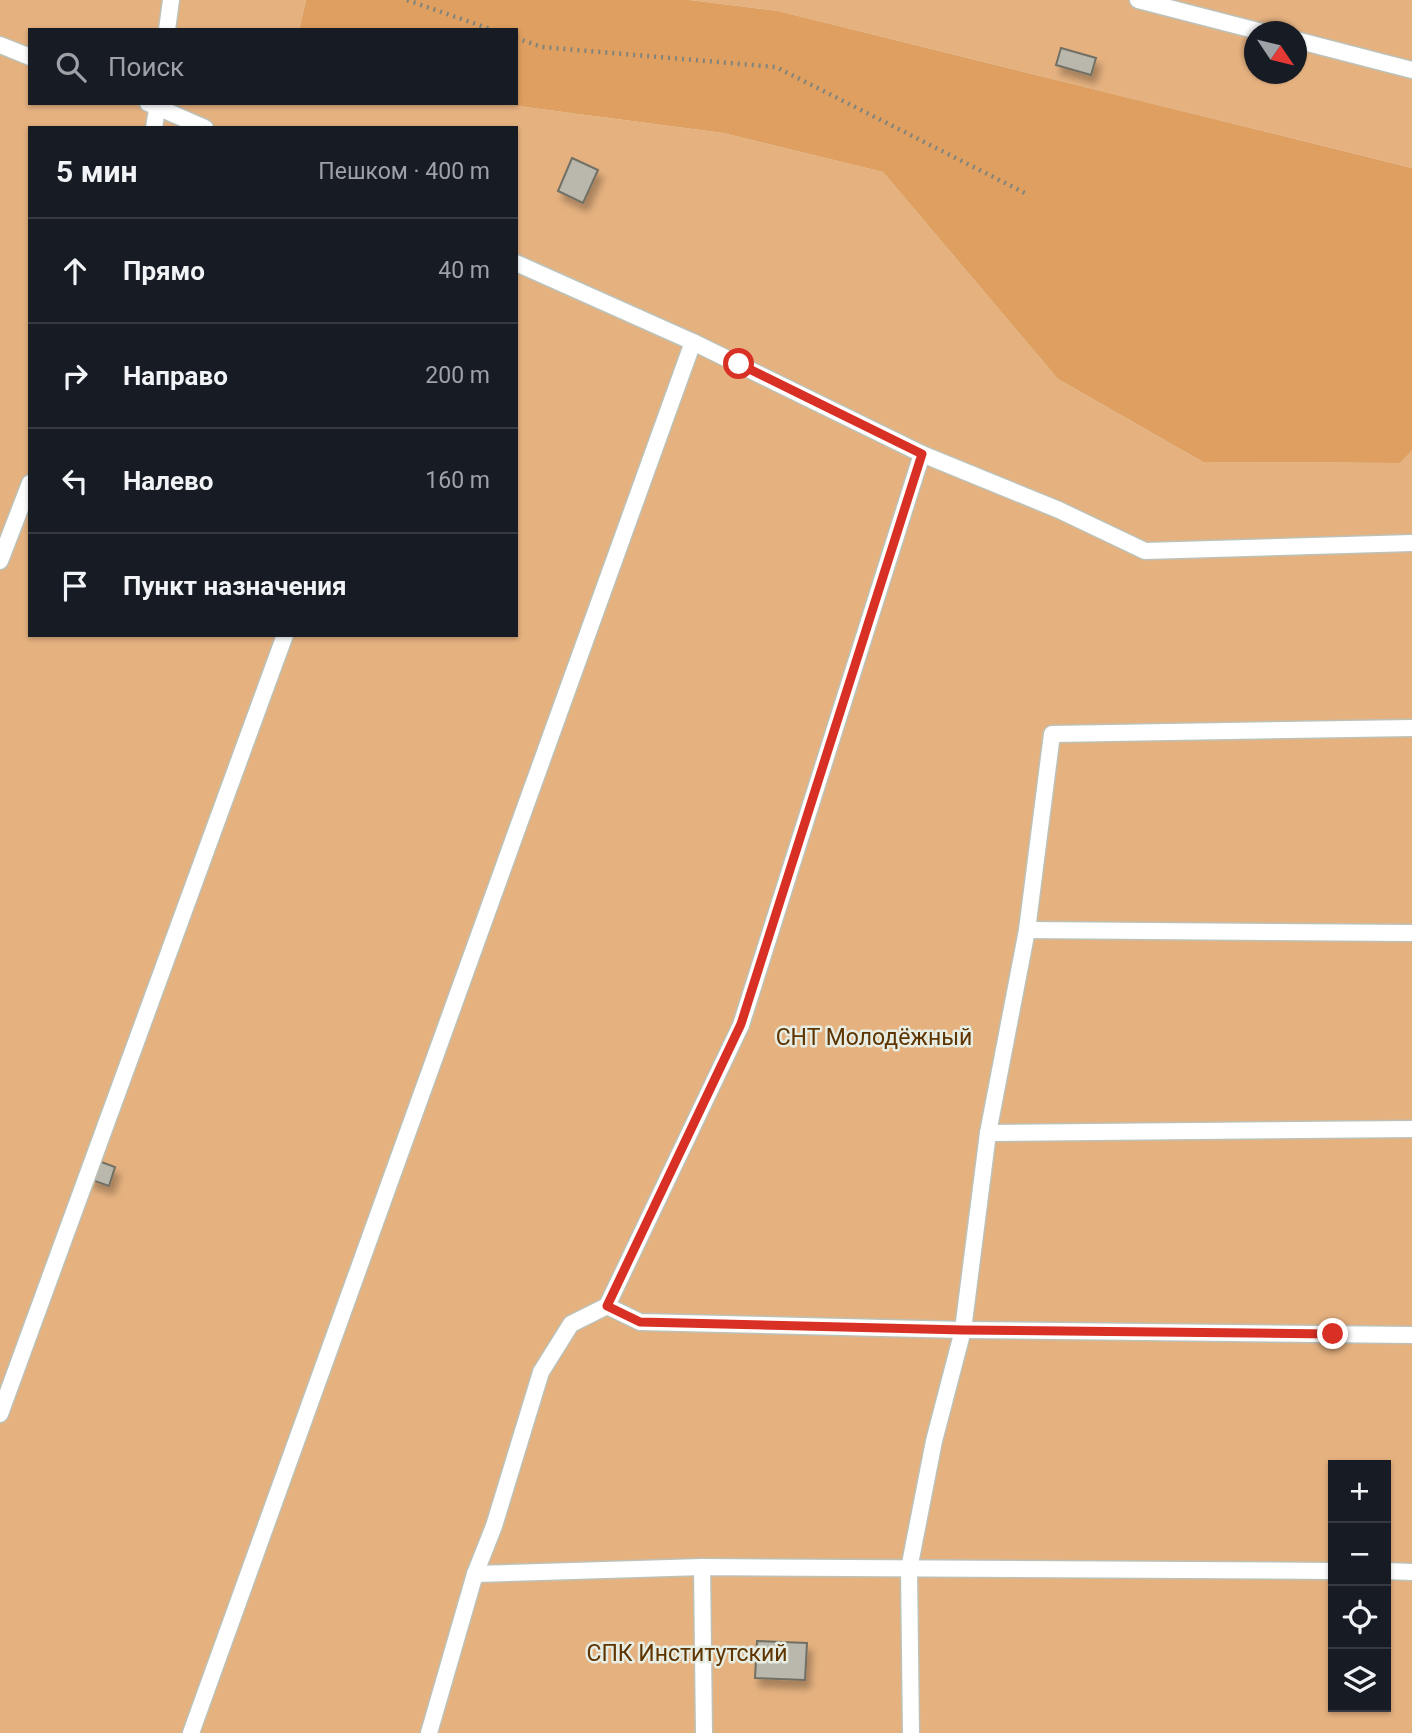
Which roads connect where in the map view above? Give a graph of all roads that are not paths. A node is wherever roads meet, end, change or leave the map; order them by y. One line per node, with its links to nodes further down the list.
1 (171, 0): 4 (lane)
2 (1138, 0): 3 (lane)
3 (1244, 27)
4 (167, 28)
5 (1307, 43): 8 (lane)
6 (0, 46): 7 (lane)
7 (28, 56)
8 (1412, 69)
9 (154, 105): 10 (lane); 11 (lane)
10 (154, 126)
11 (201, 126)
12 (518, 264): 13 (lane)
13 (693, 342): 14 (lane); 34 (lane)
14 (922, 454): 16 (lane); 24 (lane)
15 (28, 488): 17 (lane)
16 (1412, 543)
17 (0, 561)
18 (284, 637): 27 (lane)
19 (1412, 728): 20 (lane)
20 (1027, 930): 21 (lane); 23 (lane)
21 (1412, 933)
22 (1412, 1129): 23 (lane)
23 (988, 1133): 25 (lane)
24 (607, 1306): 25 (lane); 33 (lane)
25 (963, 1330): 26 (lane); 29 (lane)
26 (1412, 1335)
27 (0, 1414)
28 (702, 1567): 29 (lane); 33 (lane); 36 (lane)
29 (909, 1569): 30 (lane); 37 (lane)
30 (1328, 1571)
31 (1391, 1572): 32 (lane)
32 (1412, 1572)
33 (475, 1574): 35 (lane)
34 (191, 1733)
35 (429, 1733)
36 (704, 1733)
37 (911, 1733)

